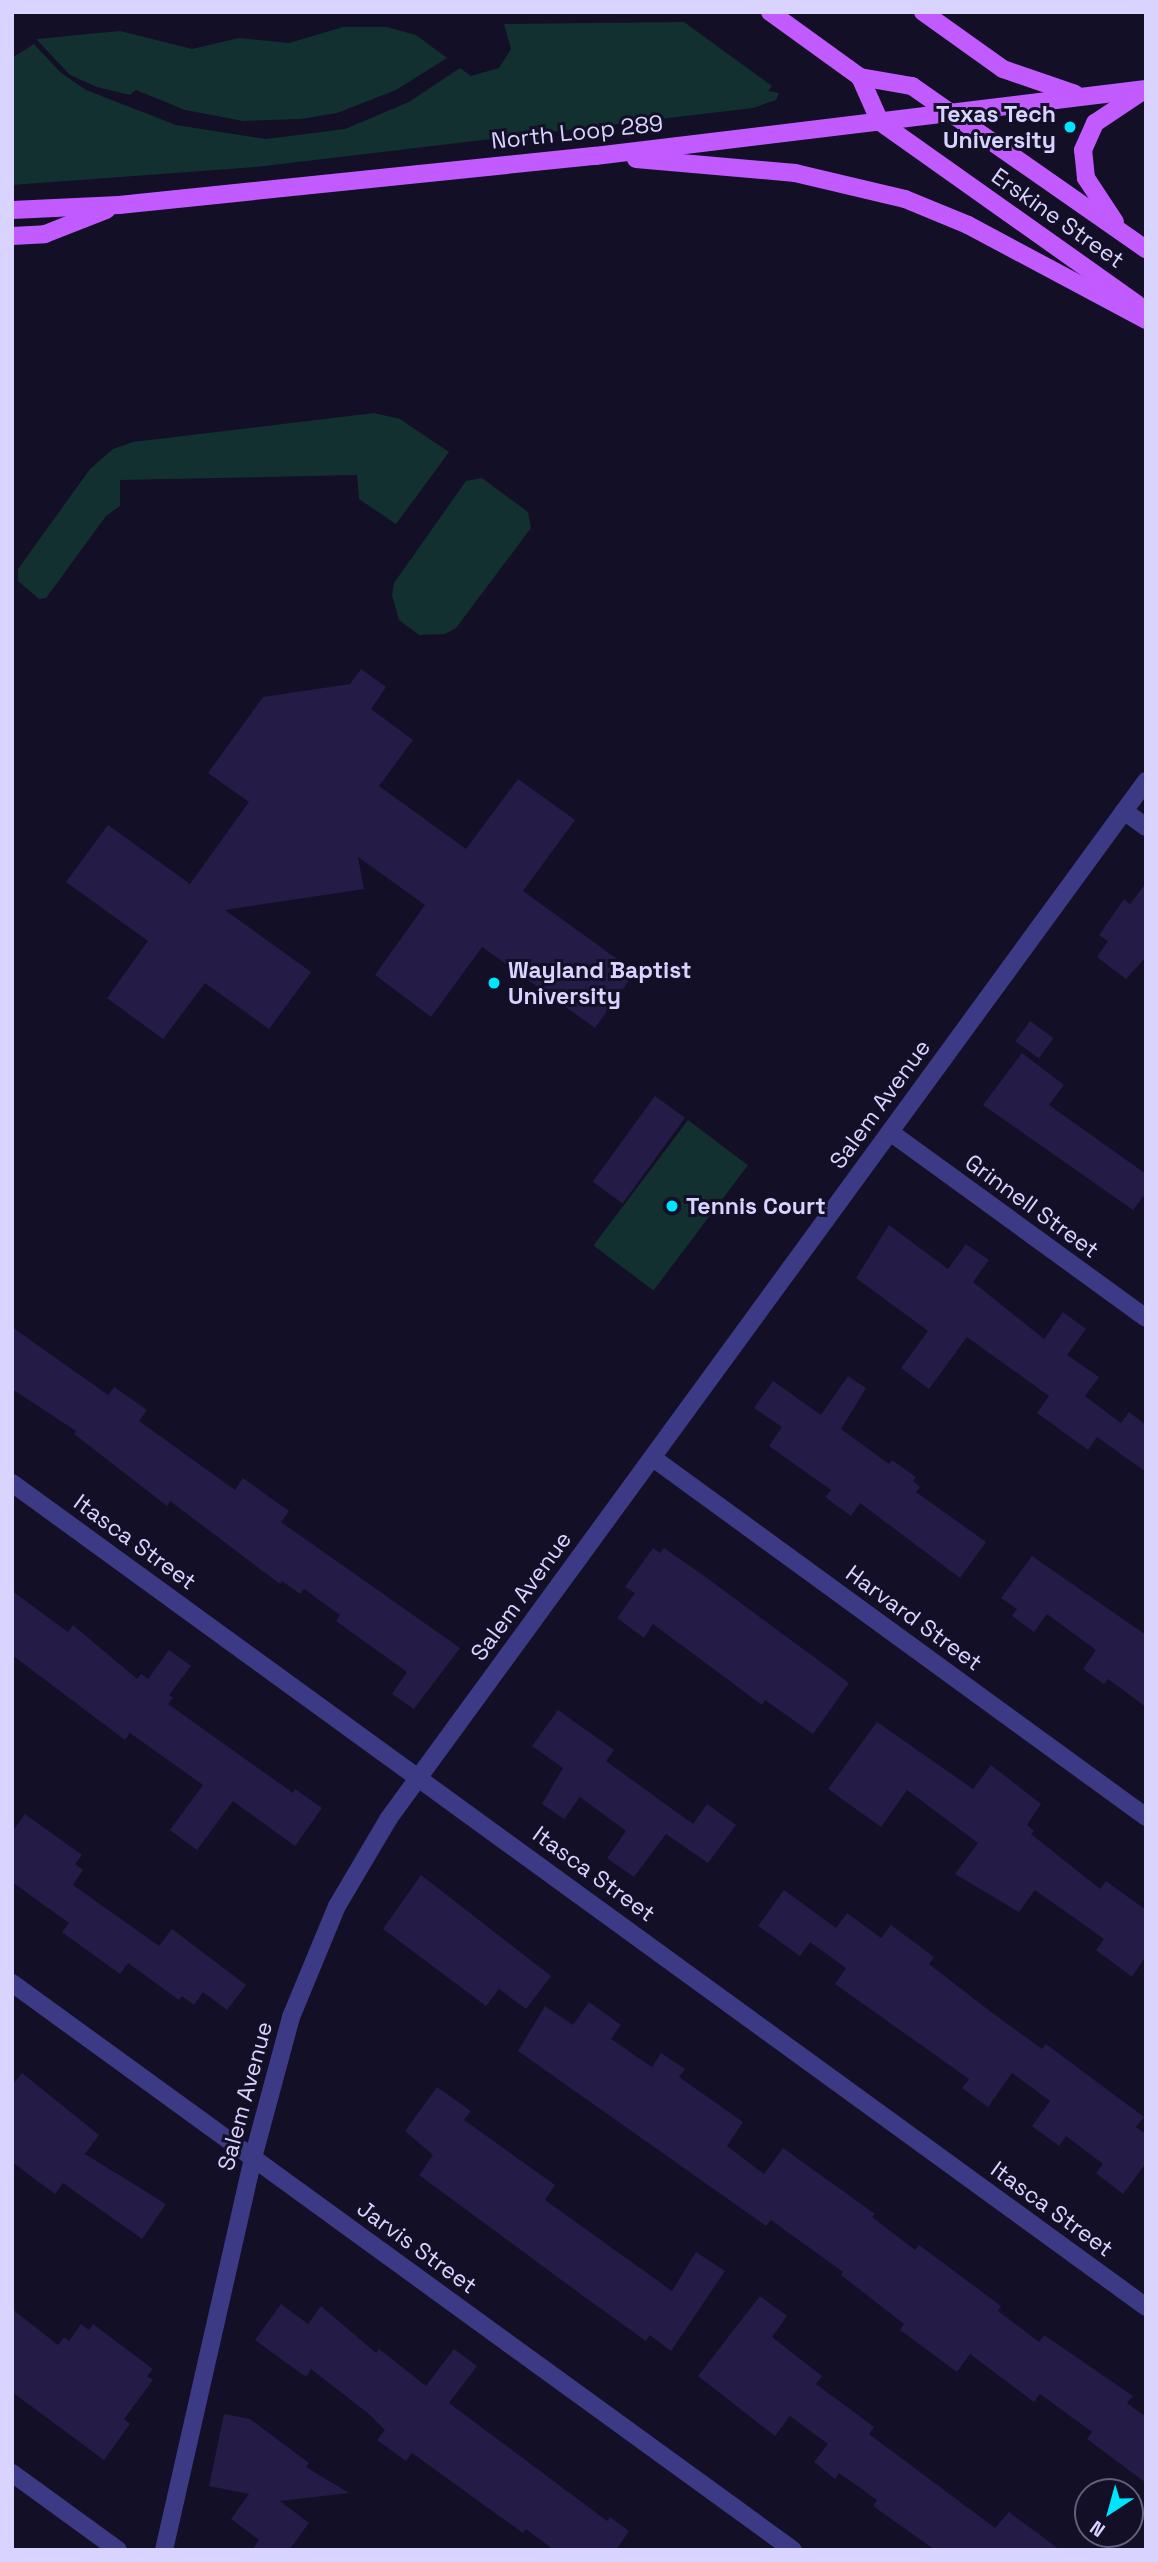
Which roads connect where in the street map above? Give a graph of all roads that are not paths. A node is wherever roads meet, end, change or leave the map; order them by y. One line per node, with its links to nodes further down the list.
1 (770, 12): 3 (main road, Erskine Street)
2 (923, 12): 5 (main road)
3 (860, 77): 6 (main road, Erskine Street); 7 (main road)
4 (1146, 89): 5 (main road, North Loop 289); 11 (main road)
5 (1081, 95): 6 (main road, North Loop 289)
6 (948, 112): 7 (main road, North Loop 289); 11 (main road, Erskine Street)
7 (880, 122): 8 (main road, North Loop 289); 14 (main road, Erskine Street)
8 (594, 156): 9 (main road, North Loop 289); 15 (main road)
9 (119, 205): 10 (main road, North Loop 289); 12 (main road)
10 (12, 210)
11 (1121, 231): 13 (main road, Erskine Street)
12 (12, 236)
13 (1146, 249)
14 (1146, 311)
15 (1146, 320)
16 (1146, 781): 17 (street, Salem Avenue)
17 (1124, 811): 18 (street); 19 (street, Salem Avenue)
18 (1146, 827)
19 (890, 1132): 20 (street, Grinnell Street); 21 (street, Salem Avenue)
20 (1146, 1318)
21 (653, 1458): 23 (street, Salem Avenue); 24 (street, Harvard Street)
22 (12, 1483): 23 (street, Itasca Street)
23 (420, 1777): 26 (street, Salem Avenue); 27 (street, Itasca Street)
24 (1146, 1817)
25 (12, 1983): 26 (street, Jarvis Street)
26 (253, 2158): 30 (street, Salem Avenue); 31 (street, Jarvis Street)
27 (1146, 2307)
28 (12, 2473): 29 (street)
29 (118, 2550)
30 (164, 2550)
31 (793, 2550)

